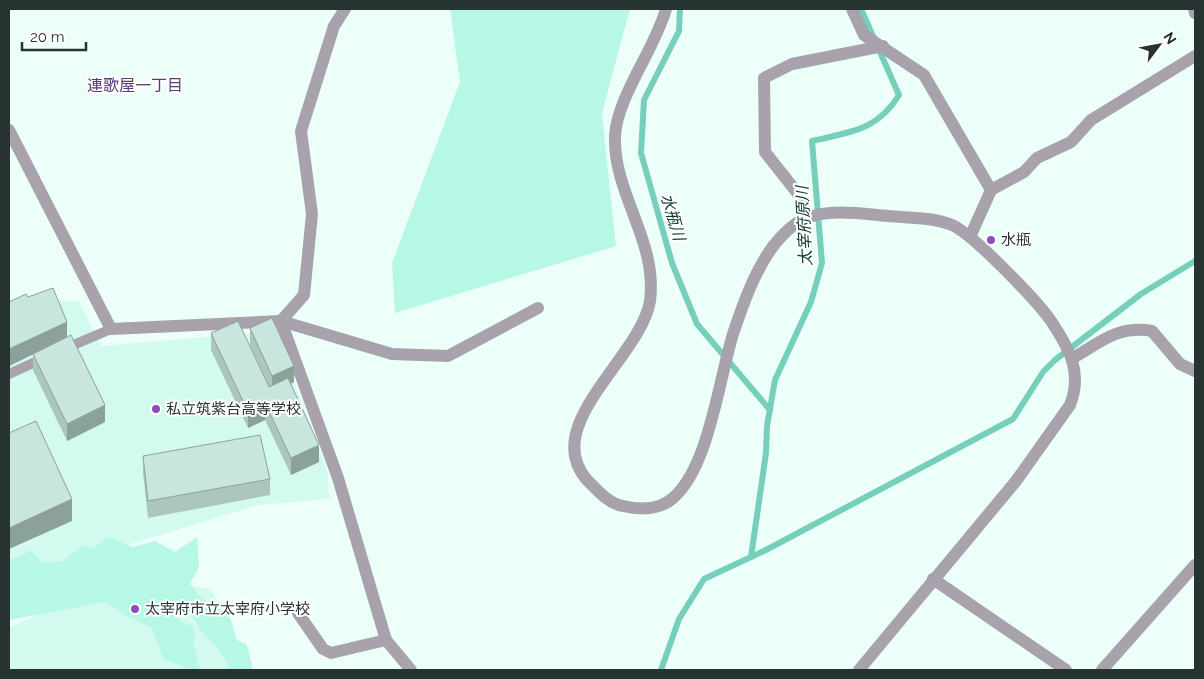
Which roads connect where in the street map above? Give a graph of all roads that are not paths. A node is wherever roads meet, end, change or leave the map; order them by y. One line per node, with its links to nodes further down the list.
1 (345, 9): 13 (street)
2 (666, 9): 10 (street)
3 (852, 9): 6 (street)
4 (1194, 9): 5 (street)
5 (1195, 13)
6 (882, 46): 9 (street); 10 (street)
7 (1195, 56): 9 (street)
8 (9, 130): 14 (street)
9 (991, 190): 11 (street)
10 (808, 217): 11 (street)
11 (970, 237): 15 (street)
12 (538, 308): 13 (street)
13 (281, 321): 14 (street); 21 (street)
14 (111, 328): 17 (lane)
15 (1073, 358): 16 (street); 19 (street)
16 (1195, 372)
17 (9, 374)
18 (1195, 565): 25 (street)
19 (933, 579): 23 (street); 24 (street)
20 (298, 613): 21 (street)
21 (386, 640): 22 (street)
22 (411, 670)
23 (858, 670)
24 (1066, 670)
25 (1102, 670)

